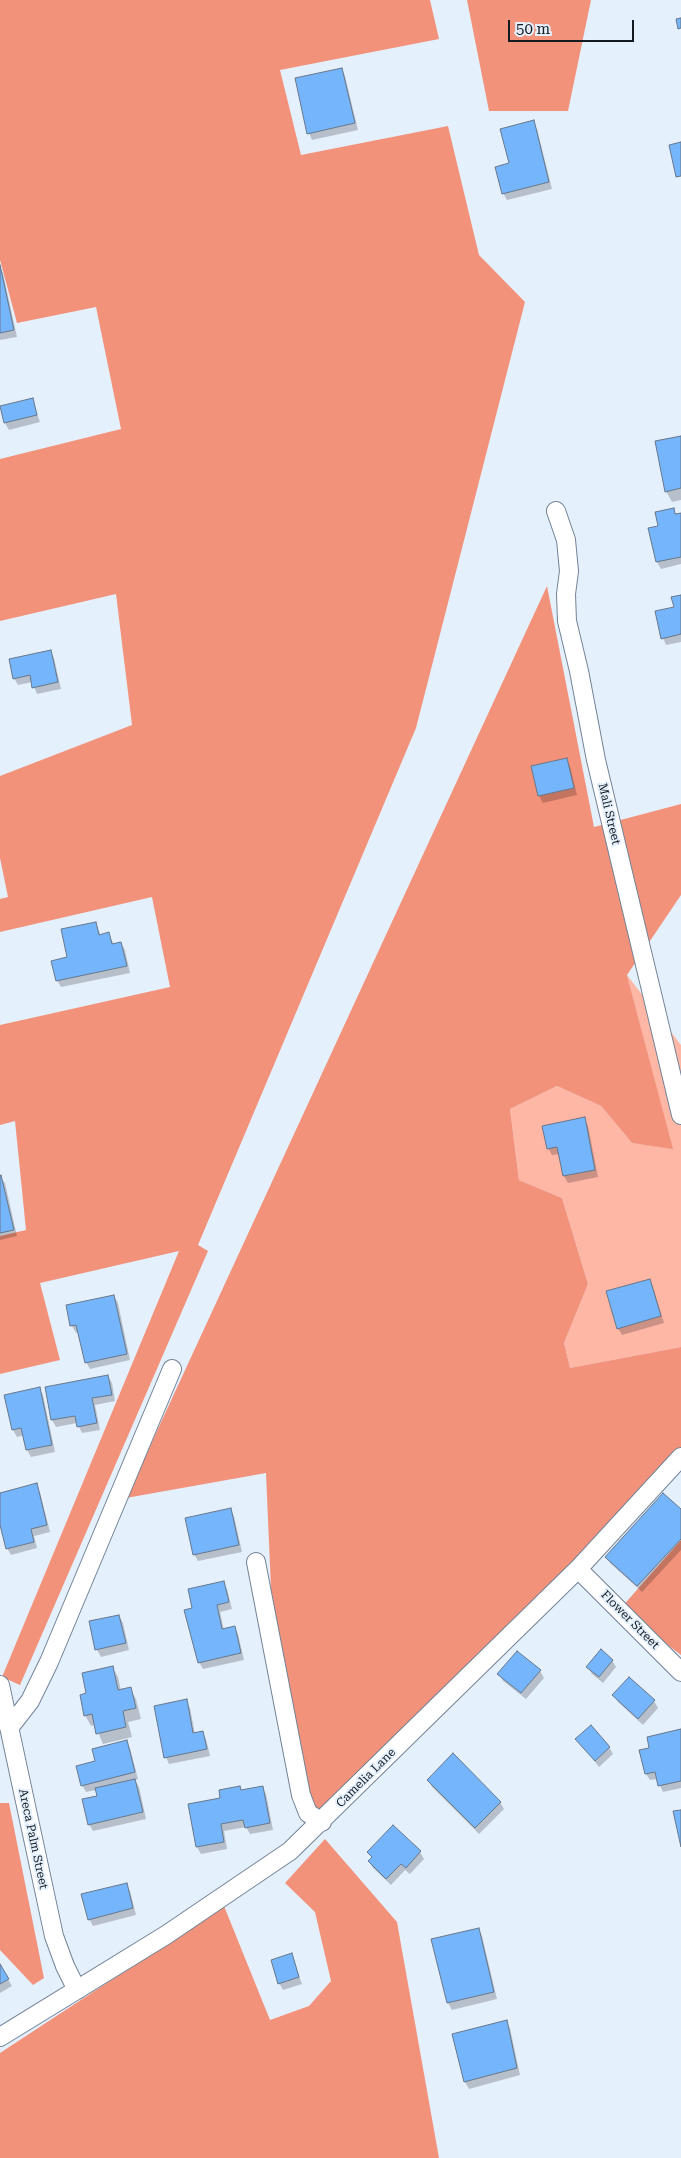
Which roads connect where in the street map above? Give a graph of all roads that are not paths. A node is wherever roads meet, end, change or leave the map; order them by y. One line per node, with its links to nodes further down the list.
1 (556, 511): 2 (street, Mali Street)
2 (681, 1115)
3 (172, 1369): 9 (street)
4 (681, 1457): 6 (street, Camelia Lane)
5 (256, 1562): 10 (street)
6 (578, 1569): 7 (street, Flower Street); 10 (street, Camelia Lane)
7 (681, 1672)
8 (0, 1685): 9 (street, Areca Palm Street)
9 (9, 1728): 11 (street, Areca Palm Street)
10 (322, 1822): 11 (street, Camelia Lane)
11 (77, 1990): 12 (street, Camelia Lane)
12 (0, 2036)

